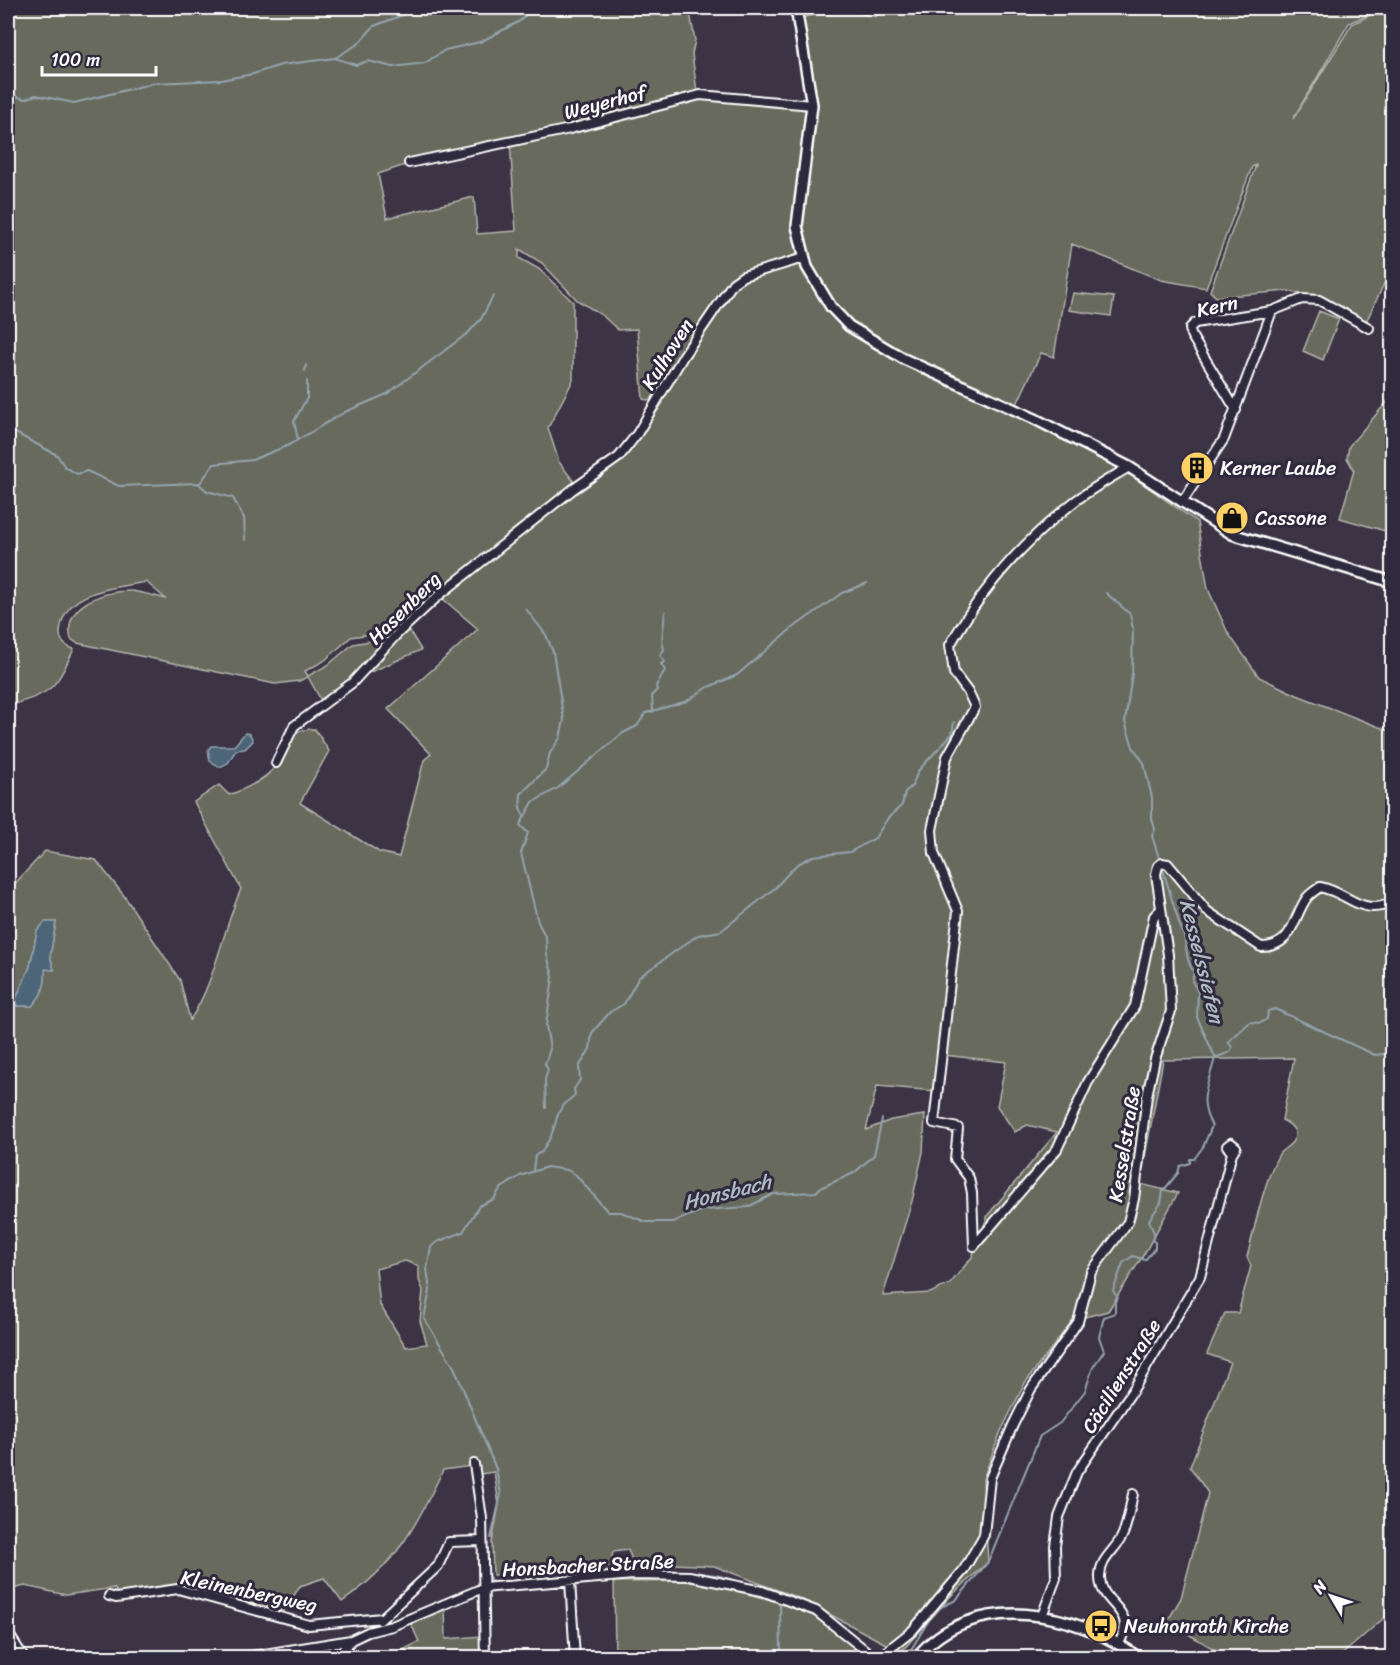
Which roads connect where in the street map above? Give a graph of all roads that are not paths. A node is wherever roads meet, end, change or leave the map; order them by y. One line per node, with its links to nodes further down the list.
1 (796, 8): 2 (street)
2 (812, 105): 3 (street, Weyerhof); 4 (street)
3 (409, 163)
4 (804, 258): 8 (street); 9 (street, Kulhoven)
5 (1272, 311): 6 (street, Kern); 7 (street); 7 (street, Kern)
6 (1369, 328)
7 (1236, 410): 10 (street)
8 (1129, 467): 10 (street); 14 (street)
9 (572, 490): 12 (street, Hasenberg)
10 (1182, 502): 11 (street)
11 (1392, 582)
12 (276, 763)
13 (1392, 903): 14 (street, Kesselstraße)
14 (1161, 909): 33 (street, Kesselstraße)
15 (1232, 1153): 22 (street, Cäcilienstraße)
16 (474, 1464): 18 (street)
17 (1133, 1494): 27 (street)
18 (482, 1541): 20 (street); 23 (street)
19 (570, 1581): 20 (street, Honsbacher Straße); 32 (street); 33 (street, Honsbacher Straße)
20 (483, 1588): 24 (street, Honsbacher Straße); 31 (street)
21 (109, 1596): 23 (street, Kleinenbergweg)
22 (1042, 1616): 27 (street); 34 (street)
23 (382, 1617): 24 (street)
24 (368, 1632): 26 (street, Honsbacher Straße)
25 (8, 1634): 28 (street)
26 (351, 1640): 29 (street); 30 (street, Honsbacher Straße)
27 (1119, 1642): 35 (street)
28 (24, 1658)
29 (239, 1658)
30 (337, 1658)
31 (485, 1658)
32 (575, 1658)
33 (877, 1658)
34 (916, 1658)
35 (1139, 1658)

